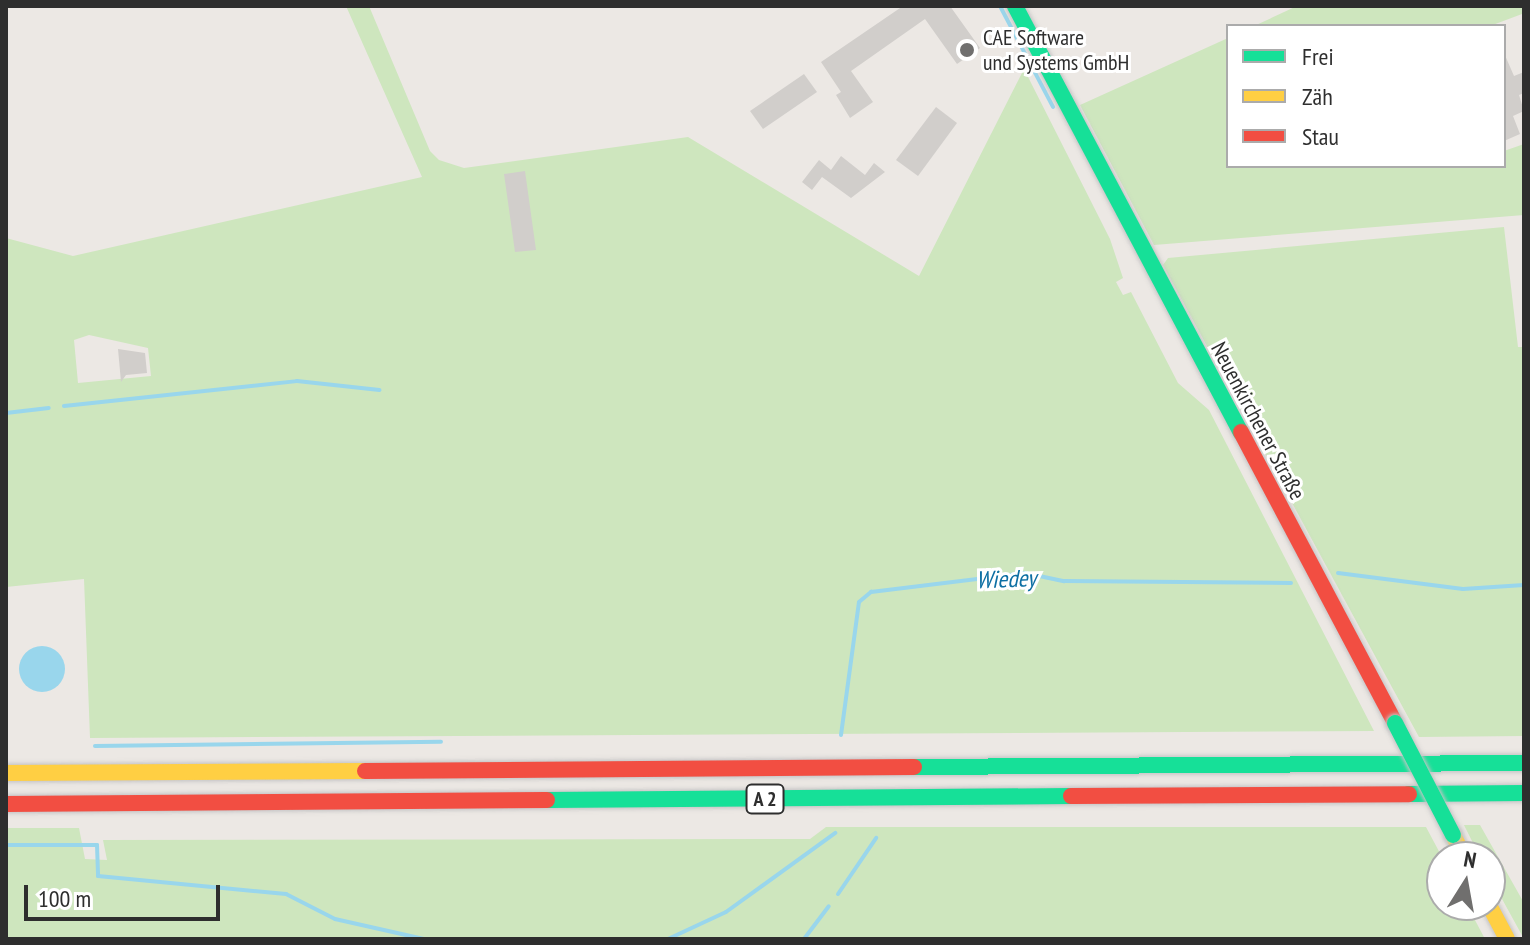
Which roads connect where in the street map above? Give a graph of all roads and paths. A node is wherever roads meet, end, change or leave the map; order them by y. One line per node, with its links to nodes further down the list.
1 (1015, 6): 6 (main road, Neuenkirchener Straße, bridge)
2 (1524, 763): 3 (main road, A 2)
3 (6, 773)
4 (1524, 793): 5 (main road, A 2)
5 (6, 804)
6 (1456, 841)
7 (1497, 921): 8 (main road)
8 (1507, 939)

